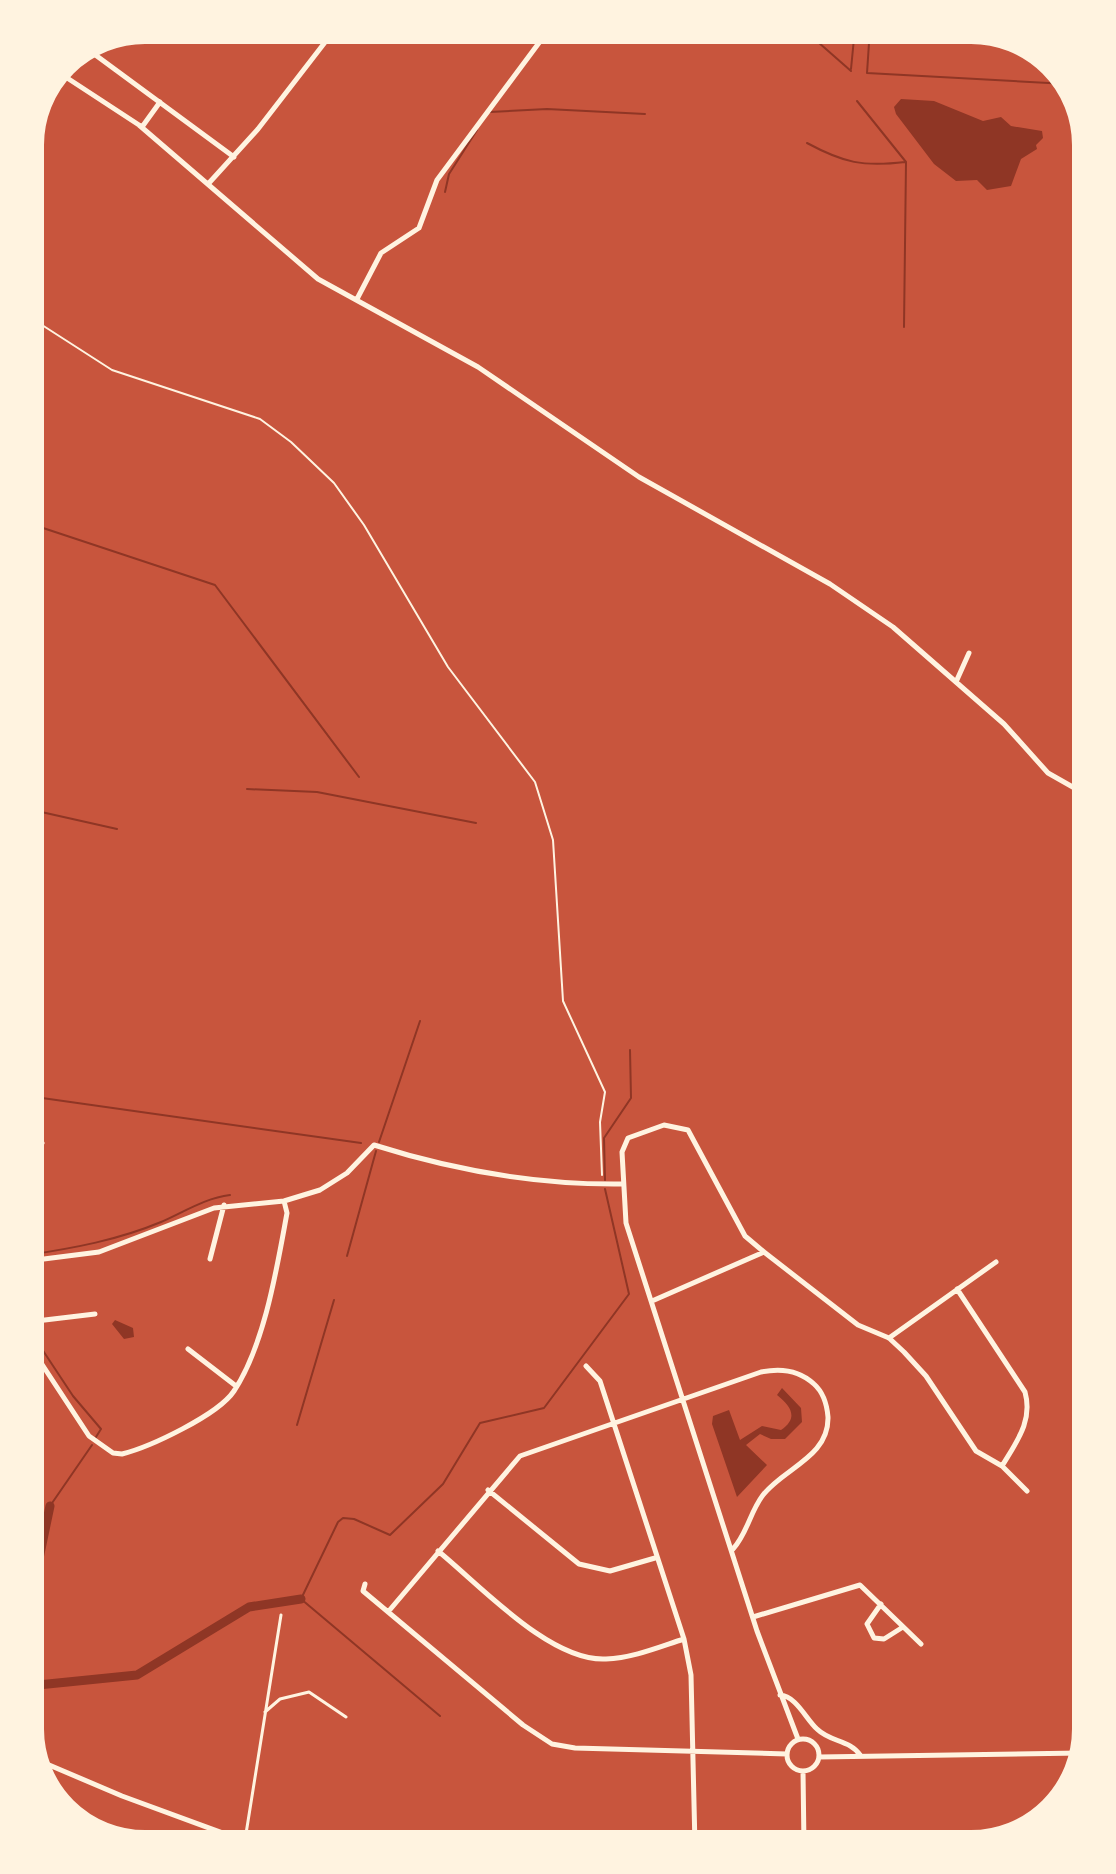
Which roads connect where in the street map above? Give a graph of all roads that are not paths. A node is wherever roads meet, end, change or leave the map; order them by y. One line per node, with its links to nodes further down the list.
1 (325, 42): 7 (street)
2 (540, 42): 9 (street)
3 (96, 55): 5 (street)
4 (67, 78): 6 (street)
5 (160, 102): 6 (street); 7 (street)
6 (142, 127): 8 (street)
7 (234, 157): 8 (street)
8 (209, 183): 9 (street)
9 (357, 299): 11 (street)
10 (969, 653): 11 (street)
11 (956, 682): 12 (street)
12 (1074, 788)
13 (622, 1184): 14 (street); 16 (street); 21 (street)
14 (284, 1201): 15 (street); 28 (street)
15 (224, 1205): 17 (street); 18 (street)
16 (764, 1252): 21 (street); 24 (street)
17 (42, 1259)
18 (210, 1259)
19 (996, 1262): 20 (street)
20 (957, 1289): 24 (street); 31 (street)
21 (652, 1301): 29 (street)
22 (95, 1314): 23 (street)
23 (42, 1320)
24 (889, 1338): 31 (street)
25 (188, 1349): 28 (street)
26 (42, 1364): 28 (street)
27 (586, 1366): 30 (street)
28 (236, 1386)
29 (684, 1401): 30 (street); 34 (street); 34 (street)
30 (614, 1423): 32 (street); 36 (street)
31 (1002, 1466): 33 (street)
32 (488, 1490): 35 (street); 36 (street)
33 (1027, 1491)
34 (732, 1550): 41 (street)
35 (438, 1551): 39 (street); 43 (street)
36 (655, 1558): 43 (street)
37 (365, 1584): 39 (street)
38 (881, 1604): 41 (street); 42 (street); 42 (street)
39 (388, 1612): 49 (street)
40 (281, 1615): 46 (lane)
41 (753, 1617): 45 (street)
42 (903, 1627): 44 (street)
43 (684, 1639): 49 (street)
44 (921, 1644)
45 (780, 1695): 48 (street); 52 (street)
46 (265, 1712): 47 (lane); 57 (lane)
47 (346, 1717)
48 (798, 1739): 51 (street); 53 (street)
49 (693, 1749): 51 (street); 58 (street)
50 (1071, 1752): 52 (street)
51 (787, 1754): 55 (street)
52 (861, 1756): 53 (street)
53 (819, 1757): 55 (street)
54 (48, 1765): 56 (street)
55 (803, 1771): 59 (street)
56 (223, 1832)
57 (246, 1832)
58 (695, 1832)
59 (804, 1832)

